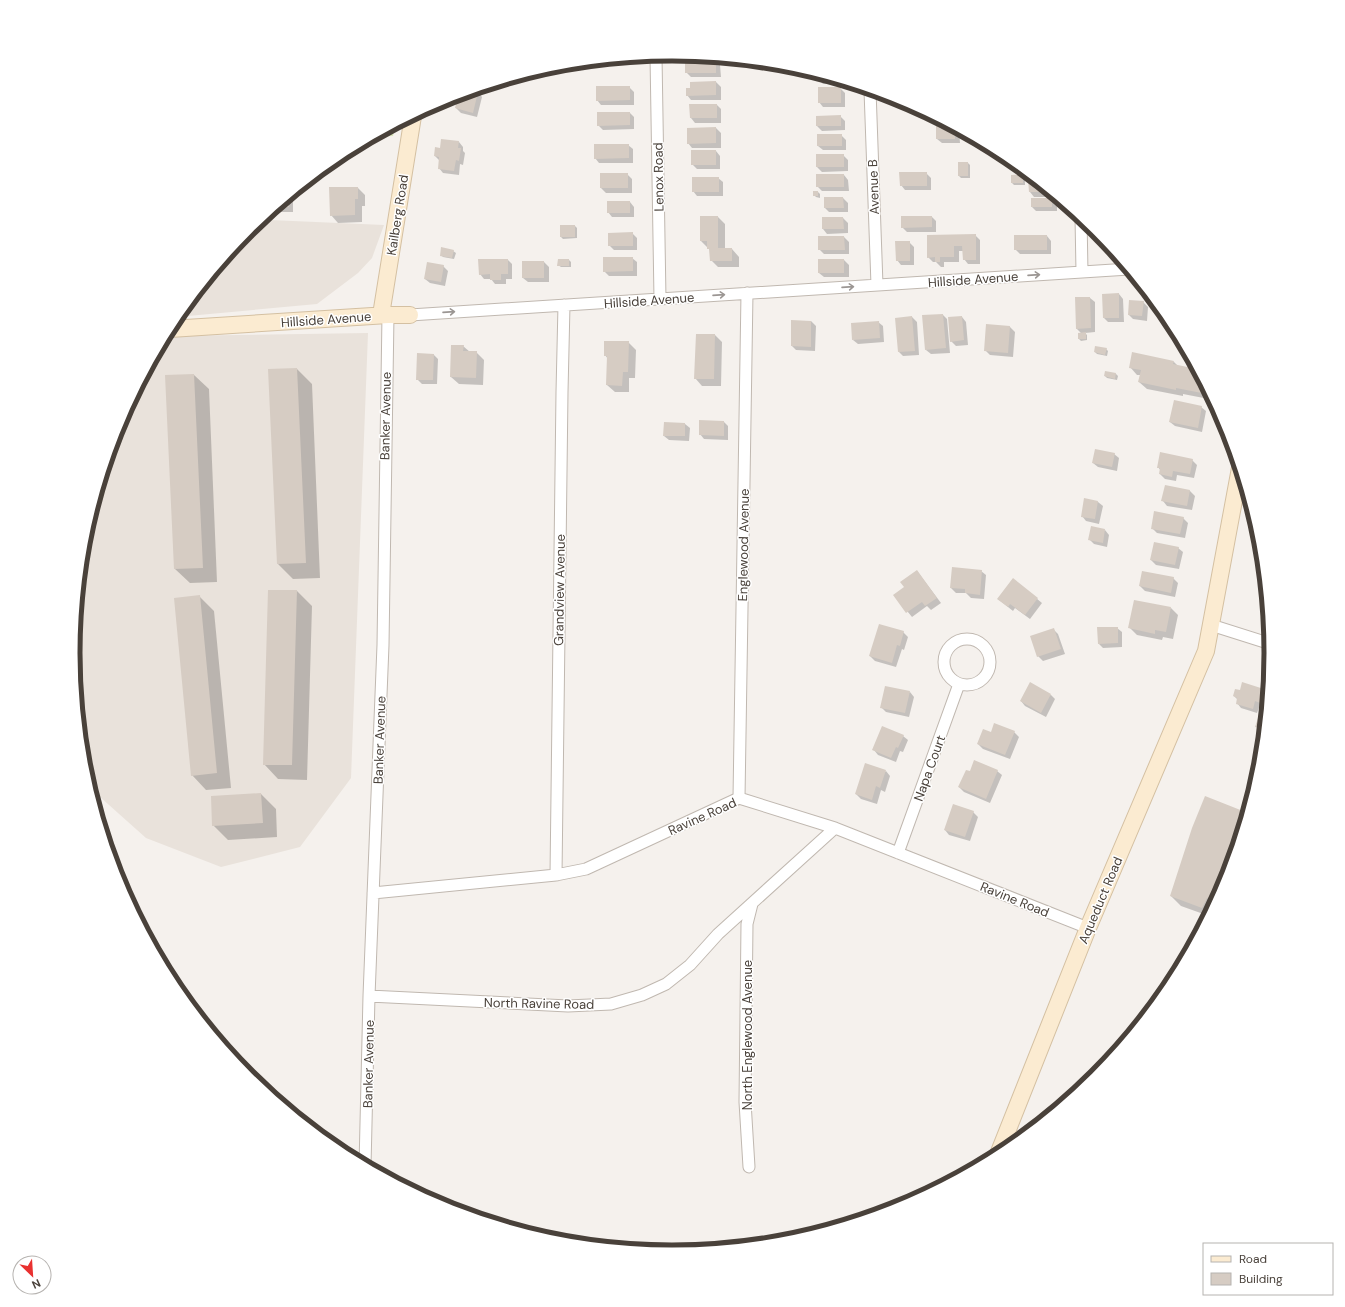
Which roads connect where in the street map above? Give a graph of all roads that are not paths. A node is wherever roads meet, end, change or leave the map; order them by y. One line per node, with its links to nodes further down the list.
1 (656, 61): 9 (street, Lenox Road)
2 (870, 95): 7 (street, Avenue B)
3 (412, 121): 11 (street, Kailberg Road)
4 (1081, 226): 6 (street)
5 (1123, 269): 6 (street, Hillside Avenue)
6 (1082, 272): 7 (street, Hillside Avenue, one-way to 6)
7 (877, 285): 8 (street, Hillside Avenue, one-way to 7)
8 (747, 293): 9 (street, Hillside Avenue, one-way to 8); 18 (street, Englewood Avenue)
9 (660, 299): 10 (street, Hillside Avenue)
10 (564, 305): 12 (street, Hillside Avenue, one-way to 10); 21 (street, Grandview Avenue)
11 (384, 315): 12 (street, Hillside Avenue); 13 (street, Hillside Avenue); 22 (street, Banker Avenue)
12 (410, 315)
13 (177, 329)
14 (1238, 477): 15 (street, Aqueduct Road)
15 (1211, 625): 16 (street); 24 (street, Aqueduct Road)
16 (1265, 642)
17 (959, 684): 17 (street); 20 (street, Napa Court)
18 (739, 798): 19 (street, Ravine Road); 21 (street, Ravine Road)
19 (835, 828): 20 (street, Ravine Road); 23 (street, North Ravine Road)
20 (898, 853): 24 (street, Ravine Road)
21 (556, 875): 22 (street, Ravine Road)
22 (374, 893): 25 (street, Banker Avenue)
23 (752, 904): 25 (street, North Ravine Road); 28 (street, North Englewood Avenue)
24 (1088, 928): 26 (street, Aqueduct Road)
25 (369, 996): 27 (street, Banker Avenue)
26 (1001, 1147)
27 (365, 1160)
28 (749, 1167)

